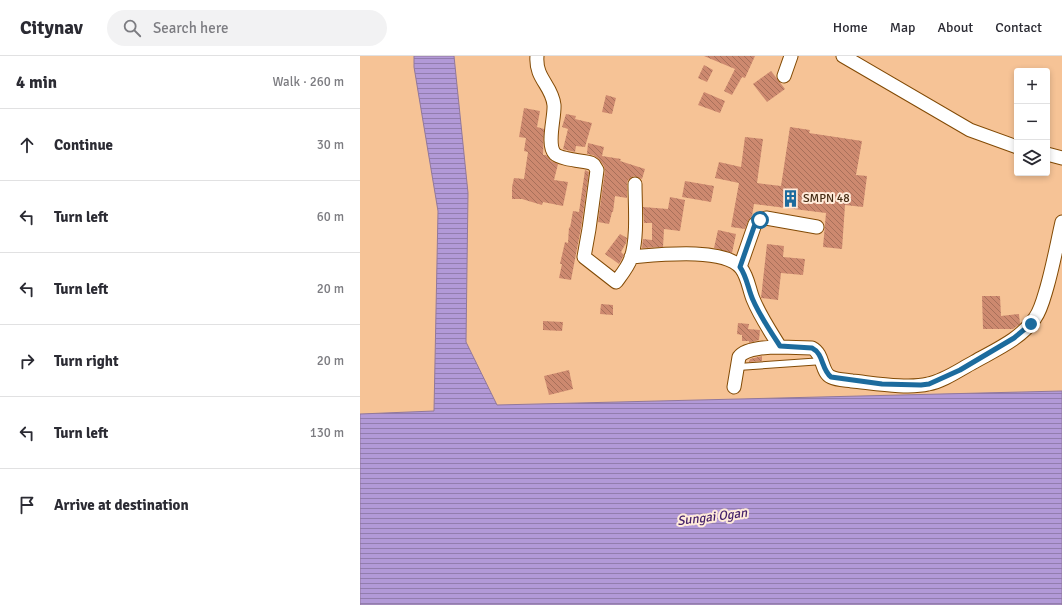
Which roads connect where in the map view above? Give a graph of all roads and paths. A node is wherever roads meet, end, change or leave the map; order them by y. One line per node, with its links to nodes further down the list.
1 (538, 56): 11 (street)
2 (791, 56): 4 (street)
3 (843, 56): 5 (street)
4 (784, 76)
5 (1014, 146)
6 (1050, 155): 7 (street)
7 (1062, 158)
8 (635, 184): 11 (street)
9 (1062, 222): 13 (street)
10 (817, 227): 12 (street)
11 (631, 256): 12 (street)
12 (740, 267): 14 (street)
13 (1057, 268): 15 (street)
14 (780, 346): 15 (street); 16 (street)
15 (823, 361): 16 (lane)
16 (738, 366): 17 (street)
17 (734, 386)

